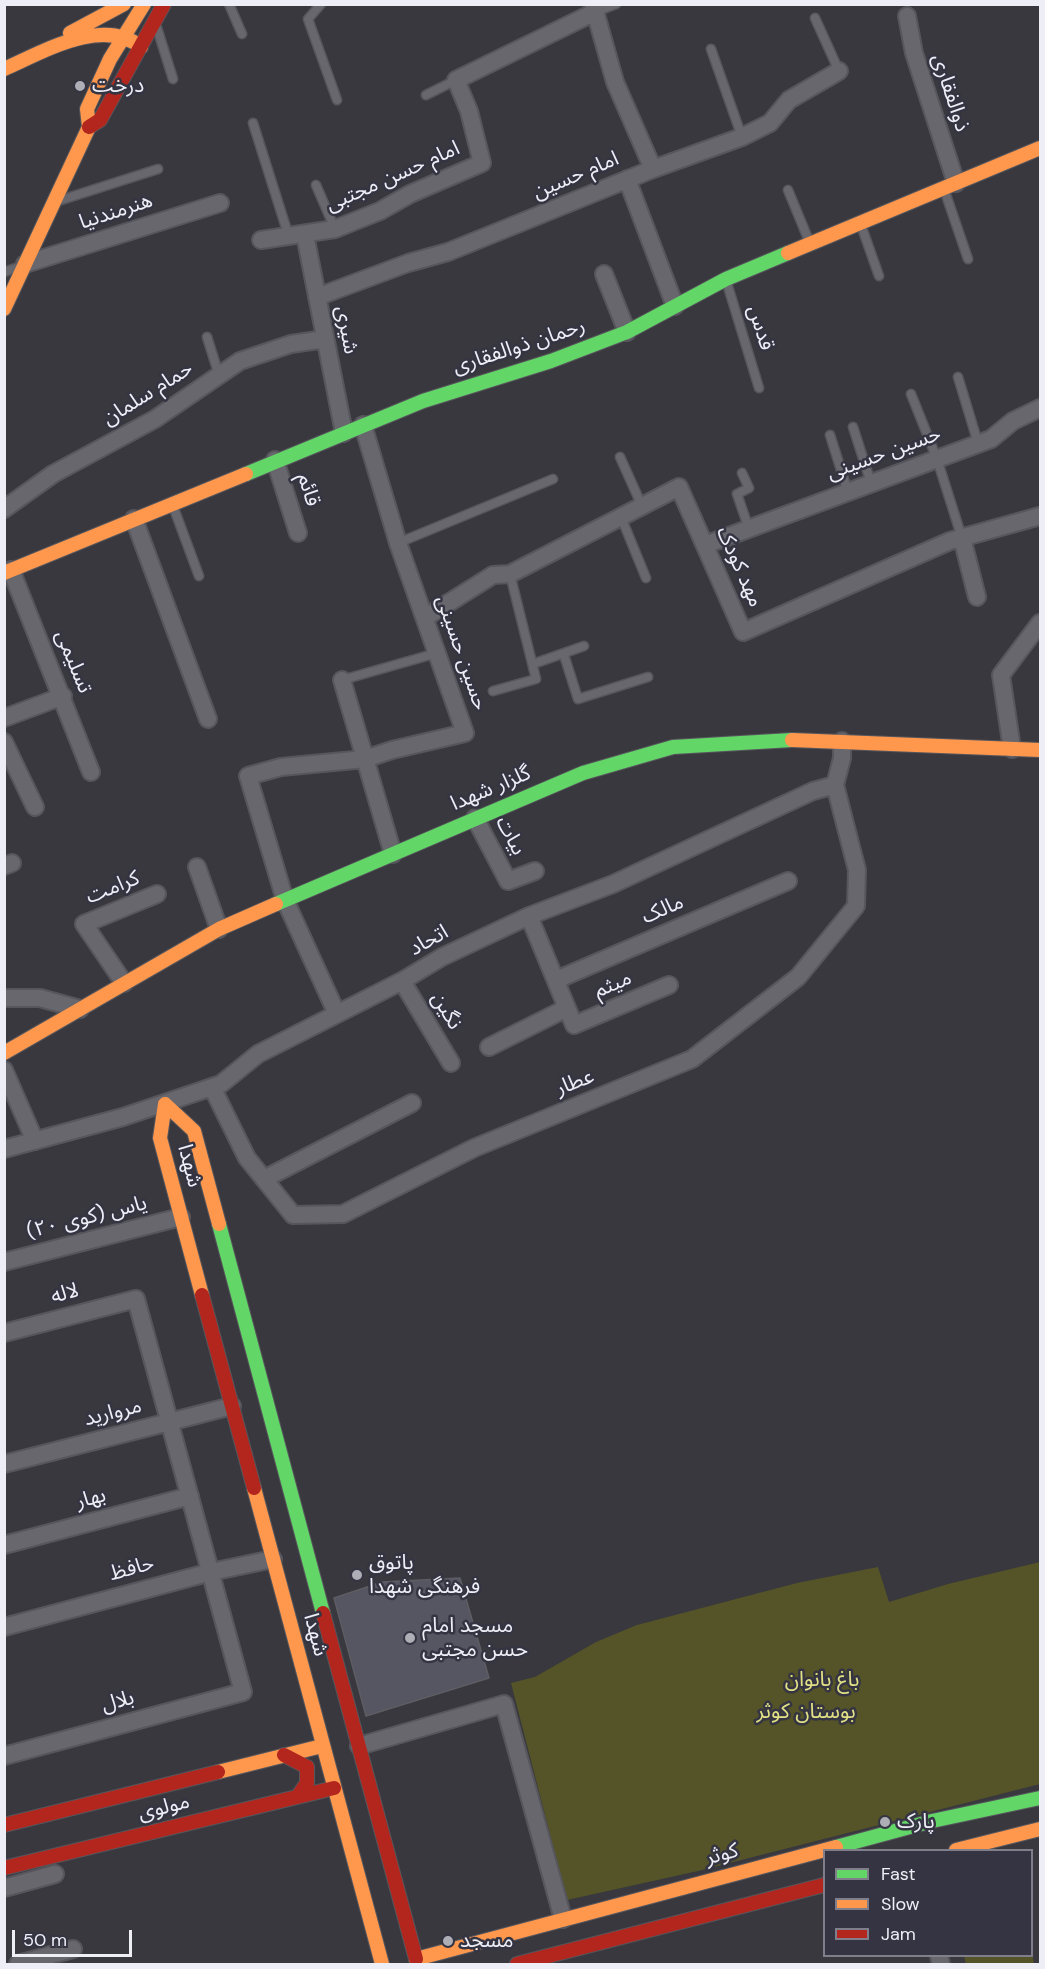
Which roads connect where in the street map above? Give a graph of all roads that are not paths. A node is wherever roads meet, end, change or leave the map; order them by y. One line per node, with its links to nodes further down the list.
1 (124, 4): 15 (street)
2 (144, 4): 12 (street)
3 (164, 4): 10 (street)
4 (229, 4): 11 (lane)
5 (321, 4): 20 (lane)
6 (616, 4): 7 (lane)
7 (594, 8): 18 (street); 26 (street)
8 (907, 16): 29 (street, ذوالفقاری)
9 (815, 18): 16 (lane)
10 (154, 22): 13 (street); 17 (lane)
11 (242, 33)
12 (125, 36): 13 (street); 15 (street); 22 (street)
13 (141, 47): 22 (street)
14 (711, 49): 23 (lane)
15 (4, 68)
16 (839, 71): 23 (street, امام حسین)
17 (173, 79)
18 (456, 80): 19 (lane); 34 (street, امام حسن مجتبی)
19 (426, 95)
20 (337, 100)
21 (254, 123): 35 (lane)
22 (89, 127): 31 (street)
23 (742, 137): 26 (street, امام حسین)
24 (1041, 148): 29 (street, رحمان ذوالفقاری)
25 (158, 169): 31 (lane)
26 (653, 169): 27 (street, امام حسین)
27 (627, 179): 44 (street, امام حسین); 45 (street)
28 (316, 185): 34 (lane)
29 (950, 185): 33 (street, رحمان ذوالفقاری); 38 (lane)
30 (788, 190): 37 (lane)
31 (54, 202): 39 (street)
32 (220, 203): 39 (street, هنرمندنیا)
33 (860, 222): 37 (street, رحمان ذوالفقاری); 42 (lane)
34 (335, 229): 35 (street, امام حسن مجتبی)
35 (297, 236): 36 (street, امام حسن مجتبی); 44 (street, شیری)
36 (261, 240)
37 (810, 244): 43 (street, رحمان ذوالفقاری)
38 (968, 259)
39 (25, 264): 40 (lane); 46 (street)
40 (4, 272)
41 (604, 274): 47 (street)
42 (879, 276)
43 (726, 279): 45 (street, رحمان ذوالفقاری); 52 (lane, قدس)
44 (317, 297): 49 (street, شیری)
45 (675, 306): 47 (street, رحمان ذوالفقاری)
46 (4, 309)
47 (627, 332): 55 (street, رحمان ذوالفقاری)
48 (207, 337): 50 (lane)
49 (325, 339): 50 (street, حمام سلمان); 57 (street, شیری)
50 (220, 375): 69 (street, حمام سلمان)
51 (958, 377): 59 (lane)
52 (759, 388)
53 (911, 394): 61 (lane)
54 (1041, 408): 59 (street, حسین حسینی)
55 (363, 425): 57 (street, رحمان ذوالفقاری); 76 (street, حسین حسینی)
56 (853, 427): 65 (lane)
57 (344, 433): 62 (street, رحمان ذوالفقاری)
58 (830, 435): 66 (lane)
59 (978, 443): 61 (street, حسین حسینی)
60 (620, 457): 68 (lane)
61 (937, 459): 65 (street, حسین حسینی); 75 (lane)
62 (275, 460): 67 (street, رحمان ذوالفقاری); 74 (street, قائم)
63 (742, 473): 73 (lane)
64 (553, 479): 76 (lane)
65 (871, 483): 66 (street, حسین حسینی)
66 (848, 492): 73 (street, حسین حسینی)
67 (171, 503): 72 (street, رحمان ذوالفقاری); 80 (lane)
68 (642, 506): 71 (street, مهد کودک); 77 (street, مهد کودک)
69 (4, 509)
70 (1041, 516): 75 (street, مهد کودک)
71 (621, 517): 79 (street, مهد کودک); 81 (lane)
72 (134, 519): 78 (street, رحمان ذوالفقاری); 94 (street)
73 (748, 529): 77 (street, حسین حسینی)
74 (298, 532)
75 (962, 538): 77 (street, مهد کودک); 82 (street)
76 (398, 543): 83 (street, حسین حسینی)
77 (705, 545)
78 (8, 572): 92 (street, تسلیمی)
79 (510, 574): 83 (street, مهد کودک); 88 (lane)
80 (199, 576)
81 (646, 578)
82 (976, 597)
83 (426, 617): 86 (street, حسین حسینی)
84 (1041, 623): 97 (street)
85 (584, 646): 87 (lane)
86 (437, 653): 90 (lane); 99 (street, حسین حسینی)
87 (564, 655): 88 (lane); 89 (lane)
88 (532, 664): 91 (lane)
89 (648, 677)
90 (342, 680): 99 (street)
91 (493, 691)
92 (63, 696): 93 (street); 100 (street, تسلیمی)
93 (4, 718)
94 (208, 719)
95 (842, 741): 97 (street, گلزار شهدا); 101 (street); 103 (street, گلزار شهدا)
96 (4, 742): 102 (street)
97 (1012, 748): 98 (street, گلزار شهدا)
98 (1041, 750)
99 (365, 759): 104 (street); 109 (street, حسین حسینی)
100 (91, 772)
101 (835, 785): 110 (street, اتحاد); 129 (street, عطار)
102 (35, 807)
103 (475, 818): 104 (street, گلزار شهدا); 106 (street, بیات)
104 (393, 854): 109 (street, گلزار شهدا)
105 (197, 867): 111 (street)
106 (535, 871)
107 (788, 881): 112 (street, مالک)
108 (158, 894): 114 (street, کرامت)
109 (285, 900): 111 (street, گلزار شهدا); 119 (street)
110 (529, 916): 112 (street); 113 (street, اتحاد)
111 (219, 929): 114 (street, گلزار شهدا)
112 (556, 980): 117 (street)
113 (402, 981): 119 (street, اتحاد); 122 (street, نگین)
114 (124, 983): 118 (street, گلزار شهدا)
115 (669, 985): 117 (street, میثم)
116 (4, 998): 118 (street)
117 (567, 1008): 120 (street)
118 (80, 1009): 121 (street, گلزار شهدا)
119 (337, 1014): 124 (street, اتحاد)
120 (489, 1047)
121 (4, 1053)
122 (451, 1063)
123 (4, 1070): 127 (street)
124 (212, 1087): 126 (street, اتحاد); 129 (street, عطار)
125 (412, 1103): 129 (street)
126 (165, 1104): 127 (street, اتحاد); 130 (street, شهدا); 142 (street, شهدا)
127 (35, 1141): 128 (street, اتحاد)
128 (4, 1149)
129 (264, 1179)
130 (181, 1217): 131 (street, یاس (کوی ۲۰)); 133 (street, شهدا)
131 (4, 1262)
132 (4, 1333): 134 (street, لاله)
133 (232, 1406): 134 (street, مروارید); 138 (street, شهدا)
134 (169, 1422): 135 (street, مروارید); 136 (street)
135 (4, 1464)
136 (190, 1496): 137 (street, بهار); 139 (street)
137 (4, 1545)
138 (273, 1559): 139 (street, حافظ); 141 (street, شهدا)
139 (212, 1572): 140 (street, حافظ); 144 (street, بلال)
140 (4, 1627)
141 (322, 1746): 143 (street, مولوی); 145 (street, شهدا)
142 (358, 1746): 157 (street); 159 (street, شهدا)
143 (284, 1755): 146 (street); 148 (street, مولوی)
144 (4, 1756)
145 (334, 1788): 146 (street, مولوی); 161 (street, شهدا)
146 (298, 1796): 153 (street, مولوی)
147 (1041, 1798): 150 (street, کوثر)
148 (4, 1825)
149 (1041, 1829): 151 (street)
150 (827, 1849)
151 (964, 1849)
152 (823, 1850): 157 (street, کوثر)
153 (4, 1868)
154 (55, 1874): 156 (street)
155 (823, 1886): 162 (street)
156 (4, 1888)
157 (563, 1919): 159 (street, کوثر)
158 (72, 1949): 160 (street)
159 (418, 1962): 161 (street, کوثر)
160 (18, 1965)
161 (383, 1965)
162 (517, 1965)

